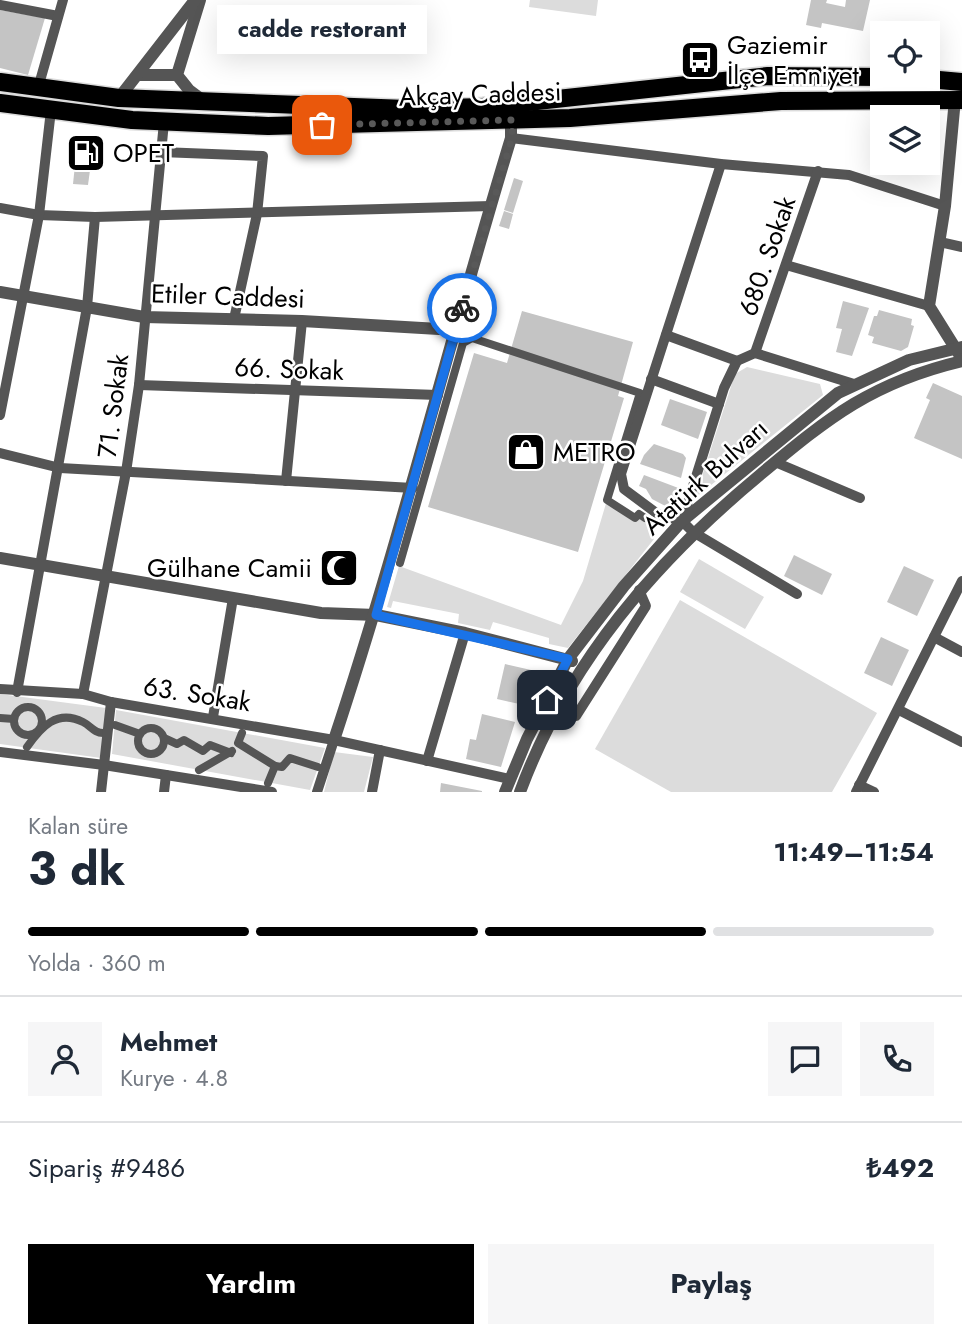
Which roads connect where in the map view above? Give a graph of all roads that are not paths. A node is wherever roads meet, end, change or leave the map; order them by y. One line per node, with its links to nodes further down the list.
1 (63, 0): 4 (street)
2 (198, 0): 5 (street); 6 (street)
3 (0, 5): 4 (street)
4 (58, 16): 10 (street)
5 (139, 75): 6 (street); 12 (street)
6 (177, 75): 13 (street)
7 (870, 77): 13 (highway, Akçay Caddesi)
8 (0, 82): 10 (highway, Akçay Caddesi)
9 (940, 85): 11 (highway)
10 (38, 88): 12 (highway, Akçay Caddesi)
11 (960, 94): 17 (highway, Akçay Caddesi); 22 (street)
12 (119, 98): 13 (highway, Akçay Caddesi)
13 (205, 102)
14 (0, 103): 15 (highway, Akçay Caddesi)
15 (51, 110): 16 (highway, Akçay Caddesi); 25 (street)
16 (164, 122): 17 (highway, Akçay Caddesi); 18 (street, 71. Sokak)
17 (512, 129): 19 (street); 21 (street)
18 (161, 152): 24 (street); 26 (street, 71. Sokak)
19 (721, 164): 20 (street); 39 (street)
20 (818, 171): 22 (street); 30 (street, 680. Sokak)
21 (491, 206): 24 (street); 38 (street)
22 (945, 206): 28 (street)
23 (0, 208): 25 (street)
24 (257, 214): 26 (street); 36 (street)
25 (39, 215): 27 (street); 32 (street)
26 (155, 215): 27 (street); 35 (street, 71. Sokak)
27 (96, 217): 34 (street)
28 (940, 242): 29 (street); 33 (street)
29 (962, 247)
30 (786, 265): 33 (street); 40 (street, 680. Sokak)
31 (0, 292): 32 (street, Etiler Caddesi)
32 (22, 295): 34 (street, Etiler Caddesi); 49 (street)
33 (929, 306): 41 (street)
34 (87, 307): 35 (street, Etiler Caddesi); 52 (street)
35 (144, 317): 36 (street, Etiler Caddesi); 45 (street, 71. Sokak)
36 (234, 319): 37 (street, Etiler Caddesi)
37 (302, 321): 38 (street, Etiler Caddesi); 46 (street)
38 (456, 330): 47 (street)
39 (666, 335): 42 (street); 43 (street)
40 (755, 354): 42 (street); 44 (street)
41 (960, 354): 44 (street, Atatürk Bulvarı); 51 (street, Atatürk Bulvarı)
42 (737, 361): 48 (street)
43 (651, 379): 48 (street); 58 (street)
44 (854, 384): 58 (street, Atatürk Bulvarı)
45 (139, 385): 46 (street, 66. Sokak); 53 (street, 71. Sokak)
46 (295, 391): 47 (street, 66. Sokak); 54 (street)
47 (438, 395): 55 (street)
48 (719, 404): 58 (street)
49 (0, 415)
50 (0, 453): 52 (street)
51 (775, 462): 56 (street); 59 (street, Atatürk Bulvarı)
52 (60, 468): 53 (street); 62 (street)
53 (126, 472): 54 (street); 63 (street, 71. Sokak)
54 (286, 481): 55 (street)
55 (413, 488): 68 (street)
56 (860, 498)
57 (645, 518): 61 (street)
58 (682, 521): 59 (street); 72 (street, Atatürk Bulvarı)
59 (693, 532): 65 (street, Atatürk Bulvarı); 66 (street)
60 (0, 558): 62 (street)
61 (400, 563)
62 (41, 566): 63 (street); 75 (street)
63 (104, 576): 67 (street); 76 (street, 71. Sokak)
64 (962, 581): 70 (street)
65 (639, 590): 73 (street, Atatürk Bulvarı); 79 (street)
66 (797, 594)
67 (233, 598): 68 (street); 80 (street)
68 (376, 615): 69 (street); 89 (street)
69 (465, 633): 72 (street); 96 (street)
70 (934, 637): 71 (street); 78 (street)
71 (962, 652)
72 (568, 659): 73 (street); 102 (street, Atatürk Bulvarı)
73 (581, 667): 79 (street, Atatürk Bulvarı)
74 (0, 689): 75 (street, 63. Sokak)
75 (17, 692): 76 (street, 63. Sokak)
76 (83, 694): 77 (street, 63. Sokak)
77 (111, 702): 80 (street, 63. Sokak); 97 (street)
78 (899, 710): 90 (street); 104 (street)
79 (555, 716): 110 (street, Atatürk Bulvarı)
80 (213, 717): 89 (street, 63. Sokak)
81 (0, 718): 82 (street)
82 (14, 719): 84 (street); 84 (street)
83 (115, 725): 87 (street)
84 (40, 728): 85 (street); 92 (street)
85 (103, 733)
86 (242, 733): 91 (street)
87 (140, 734): 88 (street); 88 (street)
88 (164, 738): 95 (street)
89 (334, 740): 93 (street, 63. Sokak); 107 (street)
90 (962, 742)
91 (238, 743): 95 (street); 98 (street)
92 (26, 747)
93 (380, 750): 96 (street, 63. Sokak); 108 (street)
94 (0, 752): 97 (street)
95 (231, 752): 100 (street)
96 (427, 761): 102 (street, 63. Sokak)
97 (104, 765): 101 (street); 105 (street)
98 (275, 766): 99 (street); 103 (street)
99 (318, 767)
100 (199, 770)
101 (166, 775): 103 (street); 106 (street)
102 (510, 779): 109 (street, Atatürk Bulvarı)
103 (270, 787)
104 (858, 788): 111 (street)
105 (101, 792)
106 (164, 792)
107 (317, 792)
108 (372, 792)
109 (505, 792)
110 (520, 792)
111 (874, 792)

